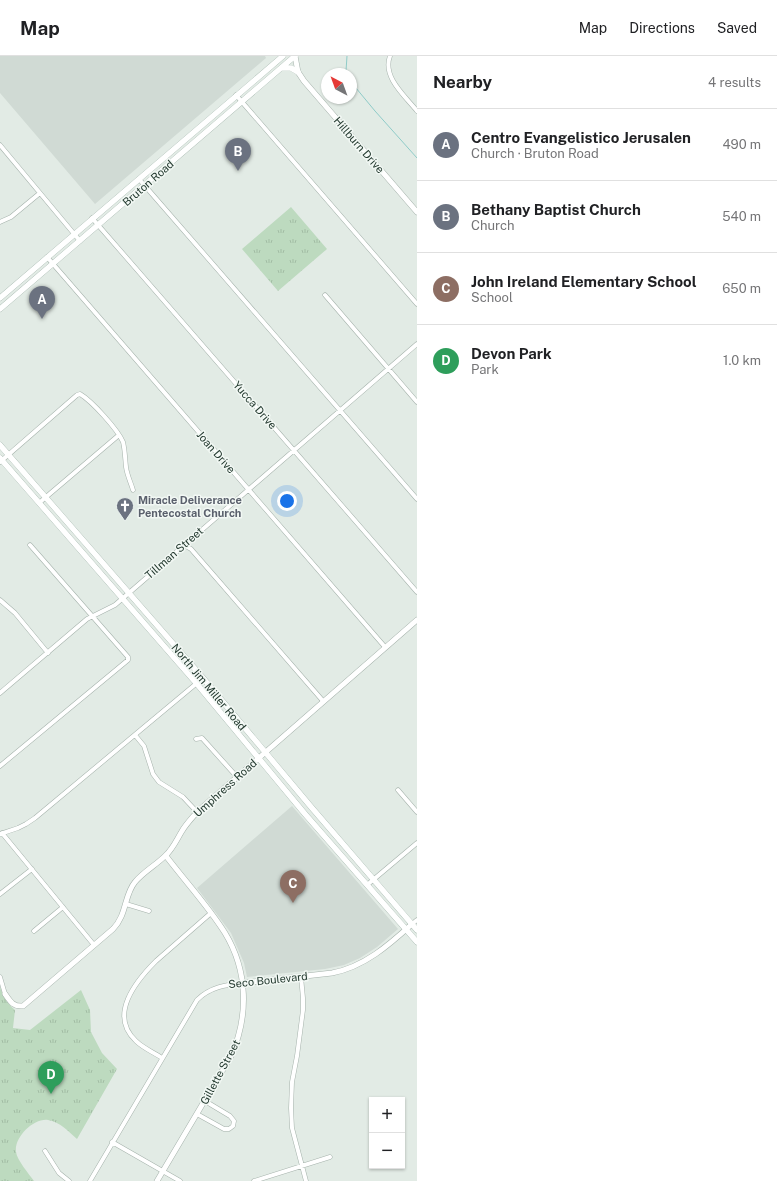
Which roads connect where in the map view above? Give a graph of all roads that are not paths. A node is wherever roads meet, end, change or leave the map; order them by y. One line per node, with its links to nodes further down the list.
1 (283, 56): 6 (main road, Bruton Road)
2 (295, 56): 4 (main road, Bruton Road); 5 (street, Hillburn Drive)
3 (390, 56): 8 (street)
4 (281, 68): 5 (main road); 7 (main road, Bruton Road)
5 (298, 72): 15 (street, Hillburn Drive)
6 (236, 96): 7 (street); 10 (main road, Bruton Road)
7 (242, 102): 11 (main road, Bruton Road); 25 (street)
8 (417, 110)
9 (0, 145): 14 (street)
10 (166, 155): 11 (main road); 12 (main road, Bruton Road)
11 (172, 162): 13 (main road, Bruton Road)
12 (139, 179): 13 (street); 16 (main road, Bruton Road)
13 (144, 186): 18 (main road, Bruton Road); 30 (street)
14 (40, 193): 17 (street); 19 (street)
15 (417, 212)
16 (92, 218): 18 (street, Yucca Drive); 19 (main road, Bruton Road)
17 (0, 222)
18 (98, 225): 20 (main road, Bruton Road); 33 (street, Yucca Drive)
19 (74, 234): 20 (street); 21 (main road, Bruton Road)
20 (80, 241): 22 (main road, Bruton Road)
21 (47, 257): 22 (street, Joan Drive); 24 (main road, Bruton Road)
22 (53, 264): 26 (main road, Bruton Road); 36 (street, Joan Drive)
23 (325, 295): 28 (street)
24 (0, 298)
25 (417, 304)
26 (1, 308)
27 (417, 344): 28 (street, Tillman Street)
28 (388, 368): 29 (street); 30 (street, Tillman Street)
29 (417, 402)
30 (340, 410): 33 (street, Tillman Street); 39 (street)
31 (119, 435): 34 (street); 37 (street); 38 (street)
32 (0, 445): 34 (main road, North Jim Miller Road)
33 (294, 450): 36 (street, Tillman Street); 43 (street, Yucca Drive)
34 (8, 455): 35 (street); 38 (main road, North Jim Miller Road)
35 (1, 460): 40 (main road, North Jim Miller Road)
36 (248, 489): 42 (street, Tillman Street); 49 (street, Joan Drive)
37 (133, 490)
38 (45, 497): 40 (street); 44 (main road, North Jim Miller Road)
39 (417, 499)
40 (39, 503): 45 (main road, North Jim Miller Road)
41 (30, 545): 47 (street)
42 (184, 545): 44 (street, Tillman Street); 54 (street)
43 (417, 592)
44 (128, 593): 45 (street, Tillman Street); 51 (main road, North Jim Miller Road)
45 (122, 598): 47 (street, Tillman Street); 52 (main road, North Jim Miller Road)
46 (0, 600): 50 (street)
47 (92, 616): 50 (street, Tillman Street); 59 (street)
48 (417, 620): 49 (street, Umphress Road)
49 (385, 647): 54 (street, Umphress Road)
50 (48, 653): 53 (street, Tillman Street)
51 (203, 678): 52 (street); 57 (main road, North Jim Miller Road)
52 (197, 684): 55 (street); 58 (main road, North Jim Miller Road)
53 (0, 693)
54 (323, 701): 57 (street, Umphress Road)
55 (136, 735): 63 (street); 66 (street)
56 (196, 739): 60 (street)
57 (265, 752): 58 (street, Umphress Road); 62 (main road, North Jim Miller Road)
58 (259, 758): 60 (street, Umphress Road); 65 (main road, North Jim Miller Road)
59 (0, 766)
60 (236, 777): 63 (street, Umphress Road)
61 (398, 790): 64 (street)
62 (312, 808): 65 (main road); 70 (main road, North Jim Miller Road)
63 (197, 812): 68 (street, Umphress Road)
64 (417, 812)
65 (305, 814): 71 (main road, North Jim Miller Road)
66 (1, 833): 69 (street)
67 (417, 843): 70 (street)
68 (166, 856): 73 (street, Umphress Road); 76 (street, Gillette Street)
69 (32, 869): 72 (street); 74 (street)
70 (374, 880): 71 (street); 77 (main road, North Jim Miller Road)
71 (367, 885): 78 (main road, North Jim Miller Road)
72 (0, 894)
73 (126, 904): 75 (street); 82 (street, Umphress Road)
74 (63, 907): 80 (street); 82 (street)
75 (149, 911)
76 (211, 913): 85 (street, Gillette Street); 87 (street)
77 (415, 922): 78 (street, Seco Boulevard); 79 (main road, North Jim Miller Road)
78 (406, 930): 81 (main road, North Jim Miller Road); 84 (street, Seco Boulevard)
79 (417, 930)
80 (34, 931)
81 (417, 942)
82 (94, 945): 86 (street, Umphress Road)
83 (0, 977): 86 (street)
84 (301, 977): 85 (street, Seco Boulevard); 93 (street)
85 (243, 983): 87 (street, Seco Boulevard); 88 (street, Gillette Street)
86 (5, 994)
87 (162, 1058): 90 (street, Seco Boulevard)
88 (205, 1101): 89 (street, Gillette Street); 89 (street)
89 (197, 1114): 94 (street, Gillette Street)
90 (112, 1142): 94 (street); 96 (street, Seco Boulevard)
91 (45, 1151): 95 (street)
92 (330, 1157): 93 (street)
93 (301, 1165): 99 (street); 100 (street)
94 (163, 1171): 97 (street, Gillette Street); 98 (street)
95 (69, 1181)
96 (90, 1181)
97 (158, 1181)
98 (180, 1181)
99 (254, 1181)
100 (306, 1181)

